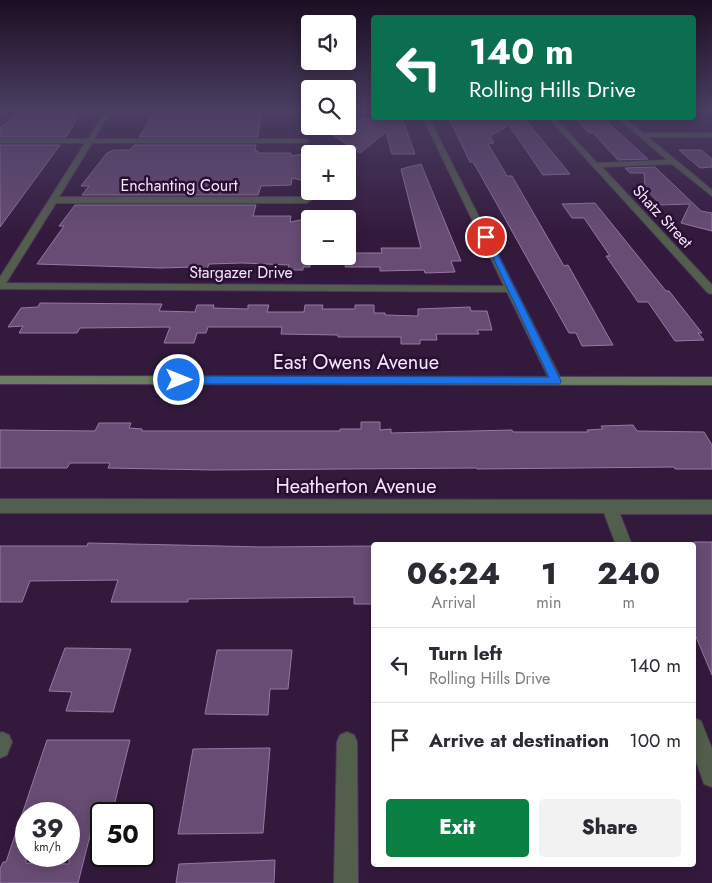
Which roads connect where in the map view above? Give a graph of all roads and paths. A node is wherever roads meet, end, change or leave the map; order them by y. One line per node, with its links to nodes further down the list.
1 (82, 151): 8 (street)
2 (443, 151): 11 (street)
3 (583, 151): 6 (street, Shatz Street)
4 (661, 151): 5 (street)
5 (673, 162): 6 (street); 7 (street)
6 (596, 165): 12 (street, Shatz Street)
7 (712, 194)
8 (52, 200): 9 (street, Enchanting Court); 10 (street)
9 (301, 200)
10 (0, 285): 11 (street, Stargazer Drive)
11 (511, 289): 14 (street)
12 (712, 291)
13 (0, 380): 14 (main road, East Owens Avenue)
14 (556, 381): 15 (main road, East Owens Avenue)
15 (712, 381)
16 (0, 506): 17 (street, Heatherton Avenue)
17 (609, 506): 18 (street, Heatherton Avenue); 19 (street)
18 (712, 507)
19 (623, 542)
20 (696, 733): 22 (street)
21 (346, 742): 23 (street)
22 (712, 776)
23 (346, 883)

